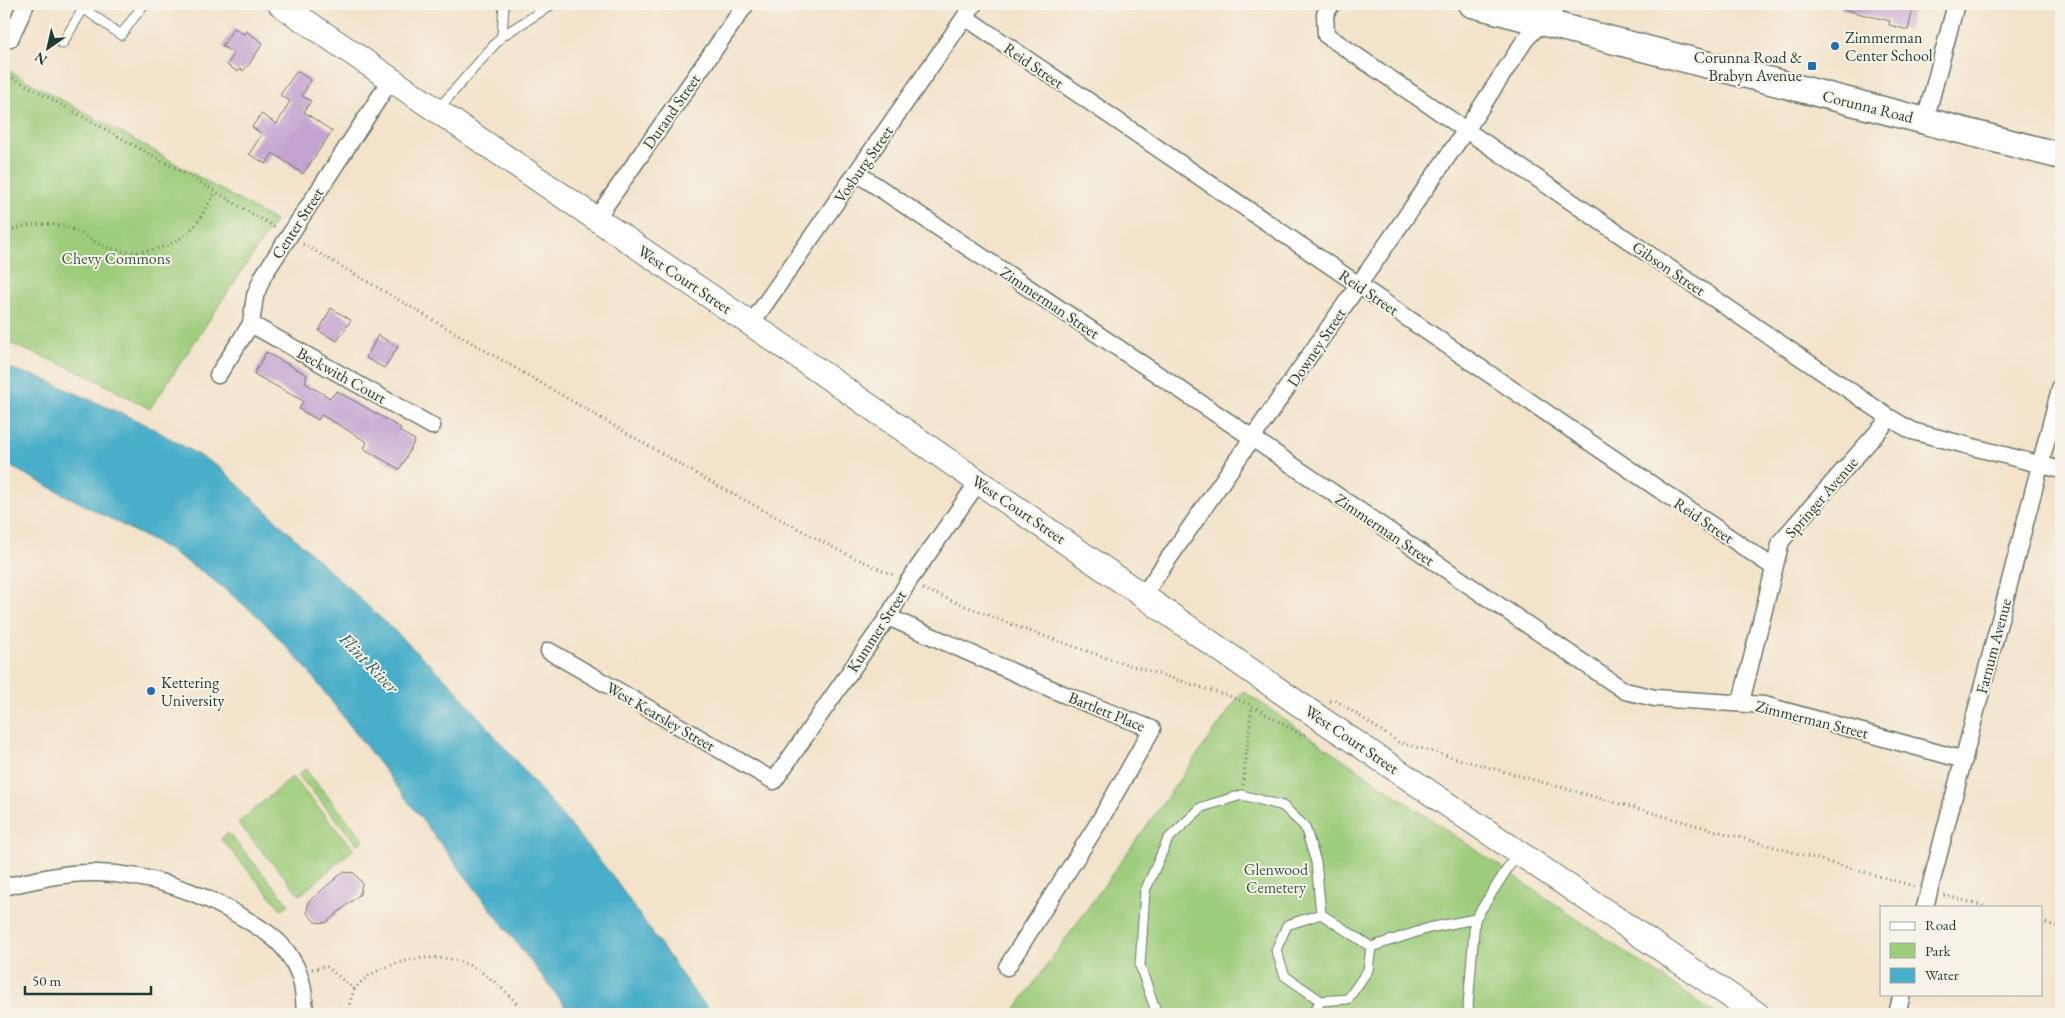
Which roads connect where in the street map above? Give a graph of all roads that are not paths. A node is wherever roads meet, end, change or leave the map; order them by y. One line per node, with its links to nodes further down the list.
1 (26, 4): 15 (street)
2 (144, 4): 10 (lane)
3 (504, 4): 14 (lane)
4 (553, 4): 14 (lane)
5 (974, 4): 13 (street, Vosburg Street)
6 (1332, 4): 20 (street, Gibson Street)
7 (1472, 4): 12 (main road, Corunna Road)
8 (1956, 4): 19 (street)
9 (744, 5): 23 (street, Durand Street)
10 (85, 6): 16 (lane)
11 (293, 9): 17 (street, West Court Street)
12 (1550, 13): 19 (main road, Corunna Road); 20 (street, Downey Street)
13 (965, 17): 22 (street, Vosburg Street); 24 (street, Reid Street)
14 (502, 36): 18 (lane)
15 (10, 39)
16 (62, 44)
17 (392, 78): 18 (street, West Court Street); 25 (street, Center Street)
18 (438, 110): 23 (street, West Court Street)
19 (1925, 121): 21 (main road, Corunna Road)
20 (1466, 130): 24 (street, Downey Street); 29 (street, Gibson Street)
21 (2061, 156)
22 (857, 173): 26 (street, Vosburg Street); 31 (street, Zimmerman Street)
23 (596, 219): 26 (street, West Court Street)
24 (1359, 284): 31 (street, Downey Street); 35 (street, Reid Street)
25 (251, 324): 27 (street, Center Street); 30 (street, Beckwith Court)
26 (751, 324): 34 (street, West Court Street)
27 (218, 375)
28 (2061, 385): 32 (street, Farnum Avenue)
29 (1890, 418): 32 (street, Gibson Street); 35 (street, Springer Avenue)
30 (432, 426)
31 (1253, 438): 36 (street, Downey Street); 39 (street, Zimmerman Street)
32 (2040, 465): 33 (street, Gibson Street); 40 (street, Farnum Avenue)
33 (2061, 470)
34 (979, 482): 36 (street, West Court Street); 37 (street, Kummer Street)
35 (1774, 567): 39 (street, Springer Avenue)
36 (1144, 594): 42 (street, West Court Street)
37 (888, 618): 41 (street, Kummer Street); 48 (street, Bartlett Place)
38 (549, 651): 41 (street, West Kearsley Street)
39 (1742, 702): 40 (street, Zimmerman Street)
40 (1964, 760): 44 (street, Farnum Avenue)
41 (774, 781)
42 (1518, 852): 46 (lane); 55 (street, West Court Street)
43 (4, 887): 51 (street)
44 (1925, 906)
45 (1321, 914): 47 (lane); 50 (lane); 52 (lane)
46 (1475, 919): 47 (lane); 54 (lane)
47 (1371, 947): 50 (lane)
48 (1007, 967)
49 (1902, 996): 56 (street)
50 (1321, 1001): 53 (lane)
51 (305, 1014)
52 (1157, 1014)
53 (1312, 1014)
54 (1470, 1014)
55 (1757, 1014)
56 (1897, 1014)

